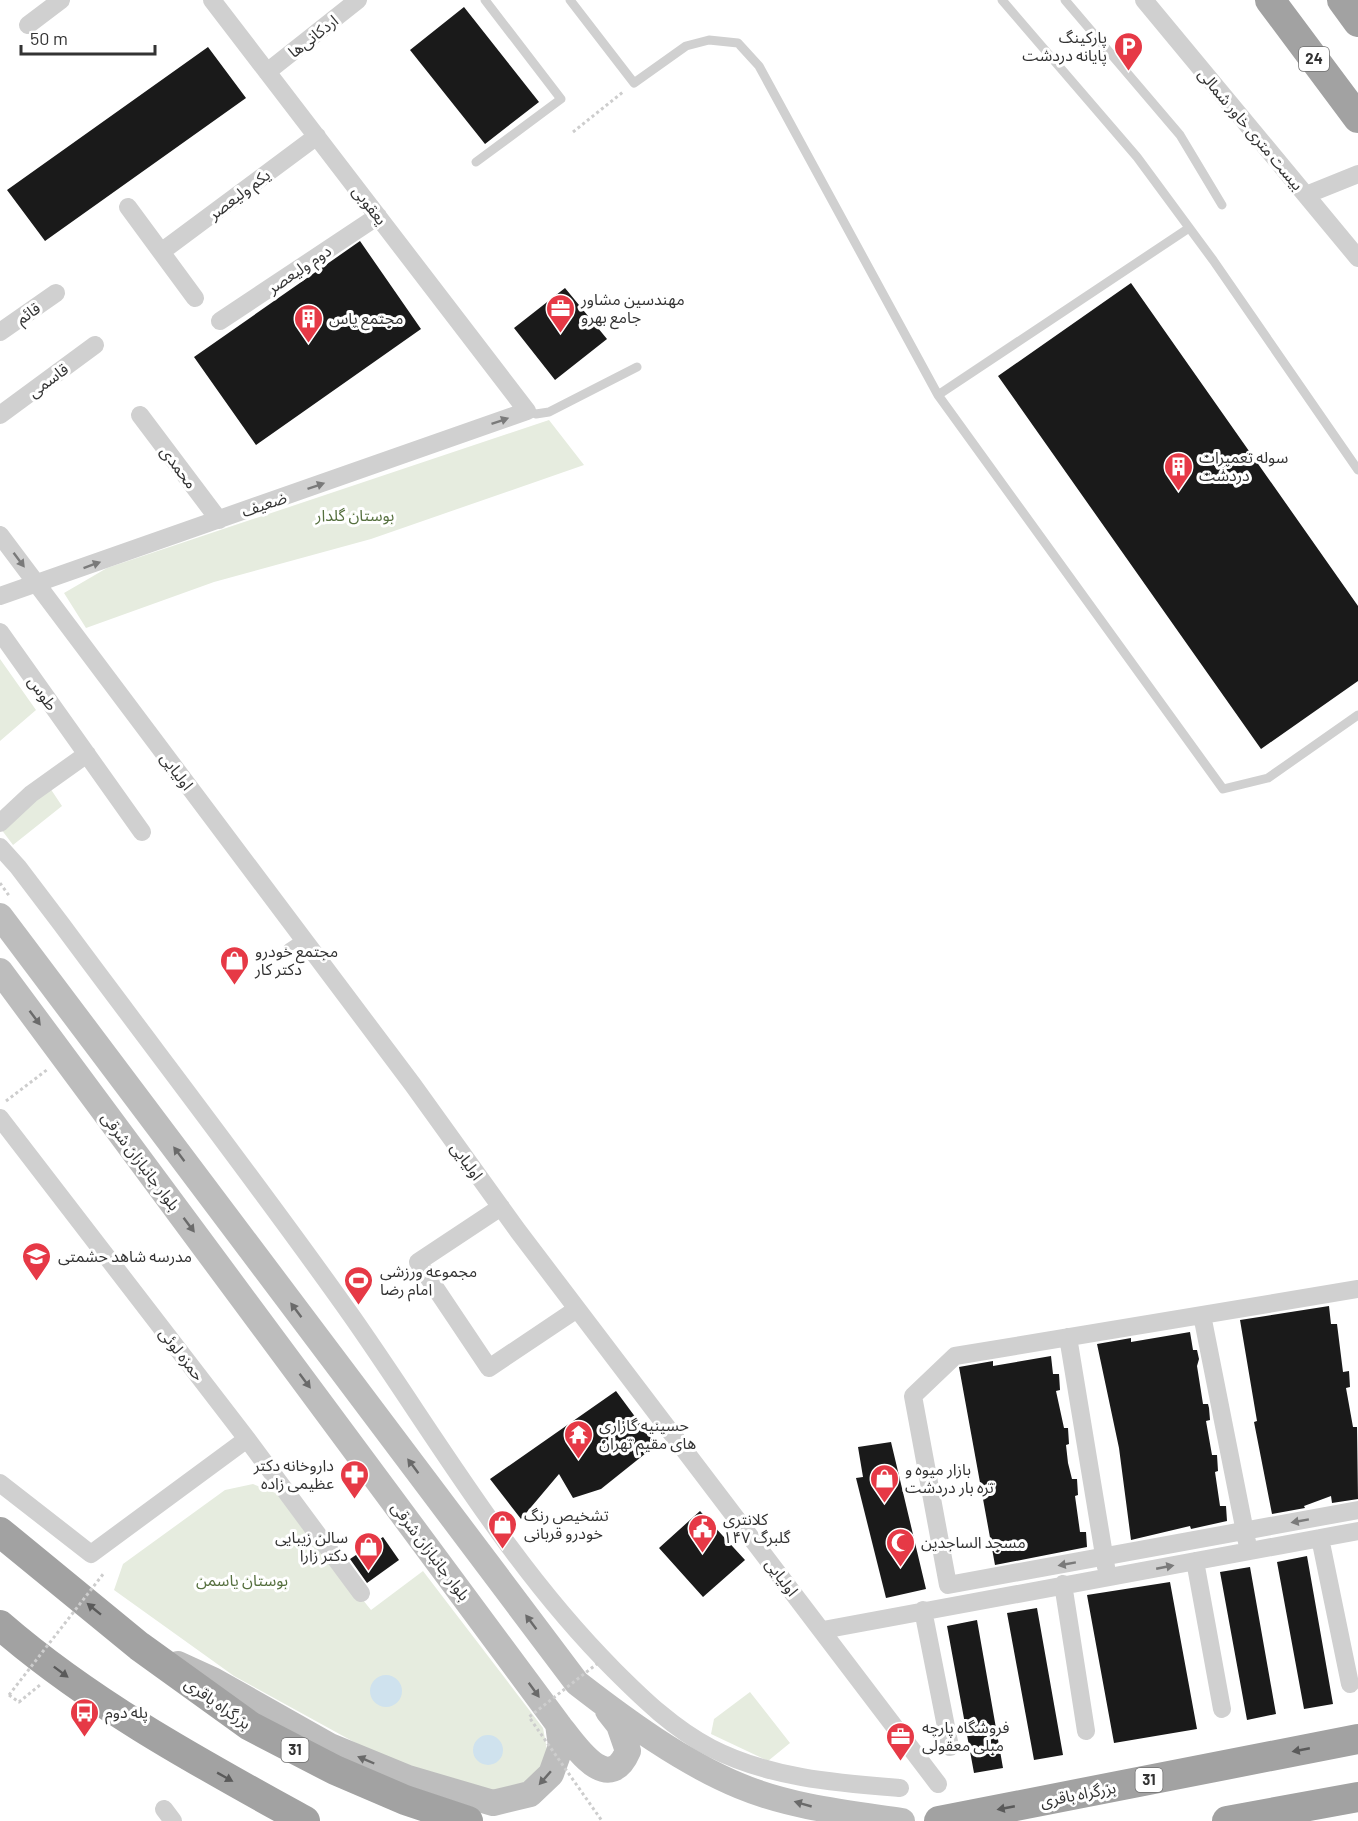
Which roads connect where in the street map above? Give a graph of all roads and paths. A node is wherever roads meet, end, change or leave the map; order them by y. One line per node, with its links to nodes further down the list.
1 (61, 0): 12 (street)
2 (212, 0): 13 (street, یعقوبی)
3 (358, 0): 13 (street, اردکانی‌ها)
4 (485, 0): 18 (lane)
5 (570, 0): 14 (lane)
6 (1002, 0): 24 (lane)
7 (1065, 0): 21 (lane)
8 (1144, 0): 20 (street, بیست متری خاور شمالی)
9 (1342, 0): 11 (highway)
10 (1274, 2): 15 (highway, 24)
11 (1358, 22)
12 (28, 25)
13 (267, 72): 17 (street, یعقوبی)
14 (634, 83): 16 (path); 33 (lane)
15 (1358, 118)
16 (573, 132)
17 (317, 136): 23 (street, یعقوبی); 25 (street, یکم ولیعصر)
18 (476, 162)
19 (1358, 174): 20 (street)
20 (1306, 195): 26 (street, بیست متری خاور شمالی)
21 (1222, 205)
22 (128, 207): 25 (street)
23 (378, 216): 29 (street, دوم ولیعصر); 34 (street, یعقوبی)
24 (1190, 228): 33 (lane); 37 (lane)
25 (161, 252): 28 (street)
26 (1358, 258)
27 (56, 294): 30 (street, قائم)
28 (195, 298)
29 (220, 321)
30 (0, 332)
31 (95, 345): 35 (street, قاسمی)
32 (638, 367): 34 (lane)
33 (938, 395): 43 (lane)
34 (527, 411): 38 (street, ضعیف, one-way to 34)
35 (0, 415)
36 (140, 415): 38 (street, محمدی)
37 (1358, 470)
38 (219, 520): 40 (street, ضعیف, one-way to 38)
39 (0, 535): 40 (street, اولیایی, one-way to 40)
40 (37, 584): 41 (street, ضعیف); 53 (street, اولیایی)
41 (0, 596)
42 (0, 632): 44 (street, طوس)
43 (1358, 715)
44 (87, 754): 45 (street); 46 (street, طوس)
45 (0, 823)
46 (142, 832)
47 (0, 848): 77 (street)
48 (0, 916): 79 (main road, one-way to 48)
49 (0, 971): 50 (main road, بلوار جانبازان شرقی, one-way to 50)
50 (64, 1057): 51 (path); 85 (main road, بلوار جانبازان شرقی, one-way to 85)
51 (0, 1106)
52 (0, 1118): 58 (street, حمزه لوئی)
53 (501, 1207): 55 (street, اولیایی); 55 (street)
54 (1358, 1289): 56 (street)
55 (577, 1309): 75 (street, اولیایی)
56 (1202, 1315): 57 (street); 62 (street)
57 (1068, 1337): 67 (street); 67 (street, one-way to 57)
58 (247, 1439): 59 (street); 73 (street, حمزه لوئی)
59 (0, 1483)
60 (1358, 1510): 62 (street, one-way to 62)
61 (0, 1514): 71 (highway)
62 (1245, 1531): 66 (street); 67 (street)
63 (1358, 1531): 65 (street)
64 (0, 1532): 71 (highway, بزرگراه باقری / 31)
65 (1320, 1538): 66 (street); 81 (street)
66 (1249, 1552): 68 (street)
67 (1104, 1557): 70 (street)
68 (1195, 1561): 70 (street, one-way to 68); 84 (street)
69 (104, 1573): 83 (path, bridge)
70 (1108, 1578): 72 (street)
71 (61, 1582): 78 (highway, بزرگراه باقری / 31, one-way to 71)
72 (1063, 1584): 74 (street); 86 (street)
73 (361, 1593)
74 (923, 1610): 75 (street); 88 (street)
75 (823, 1630): 89 (street, اولیایی)
76 (5, 1631): 92 (highway, one-way to 92)
77 (582, 1638): 79 (street); 90 (street)
78 (139, 1646): 85 (main road, one-way to 78); 93 (highway, بزرگراه باقری / 31)
79 (558, 1658): 82 (main road)
80 (598, 1663): 94 (path, bridge)
81 (1350, 1684)
82 (596, 1697): 85 (main road, بلوار جانبازان شرقی); 95 (main road, one-way to 82)
83 (19, 1702)
84 (1222, 1709)
85 (558, 1724)
86 (1086, 1731)
87 (1358, 1739): 96 (highway, بزرگراه باقری / 31, one-way to 96)
88 (950, 1747)
89 (938, 1784)
90 (900, 1788)
91 (1358, 1797): 97 (highway)
92 (305, 1821)
93 (468, 1821)
94 (602, 1821)
95 (902, 1821)
96 (939, 1821)
97 (1227, 1821)

